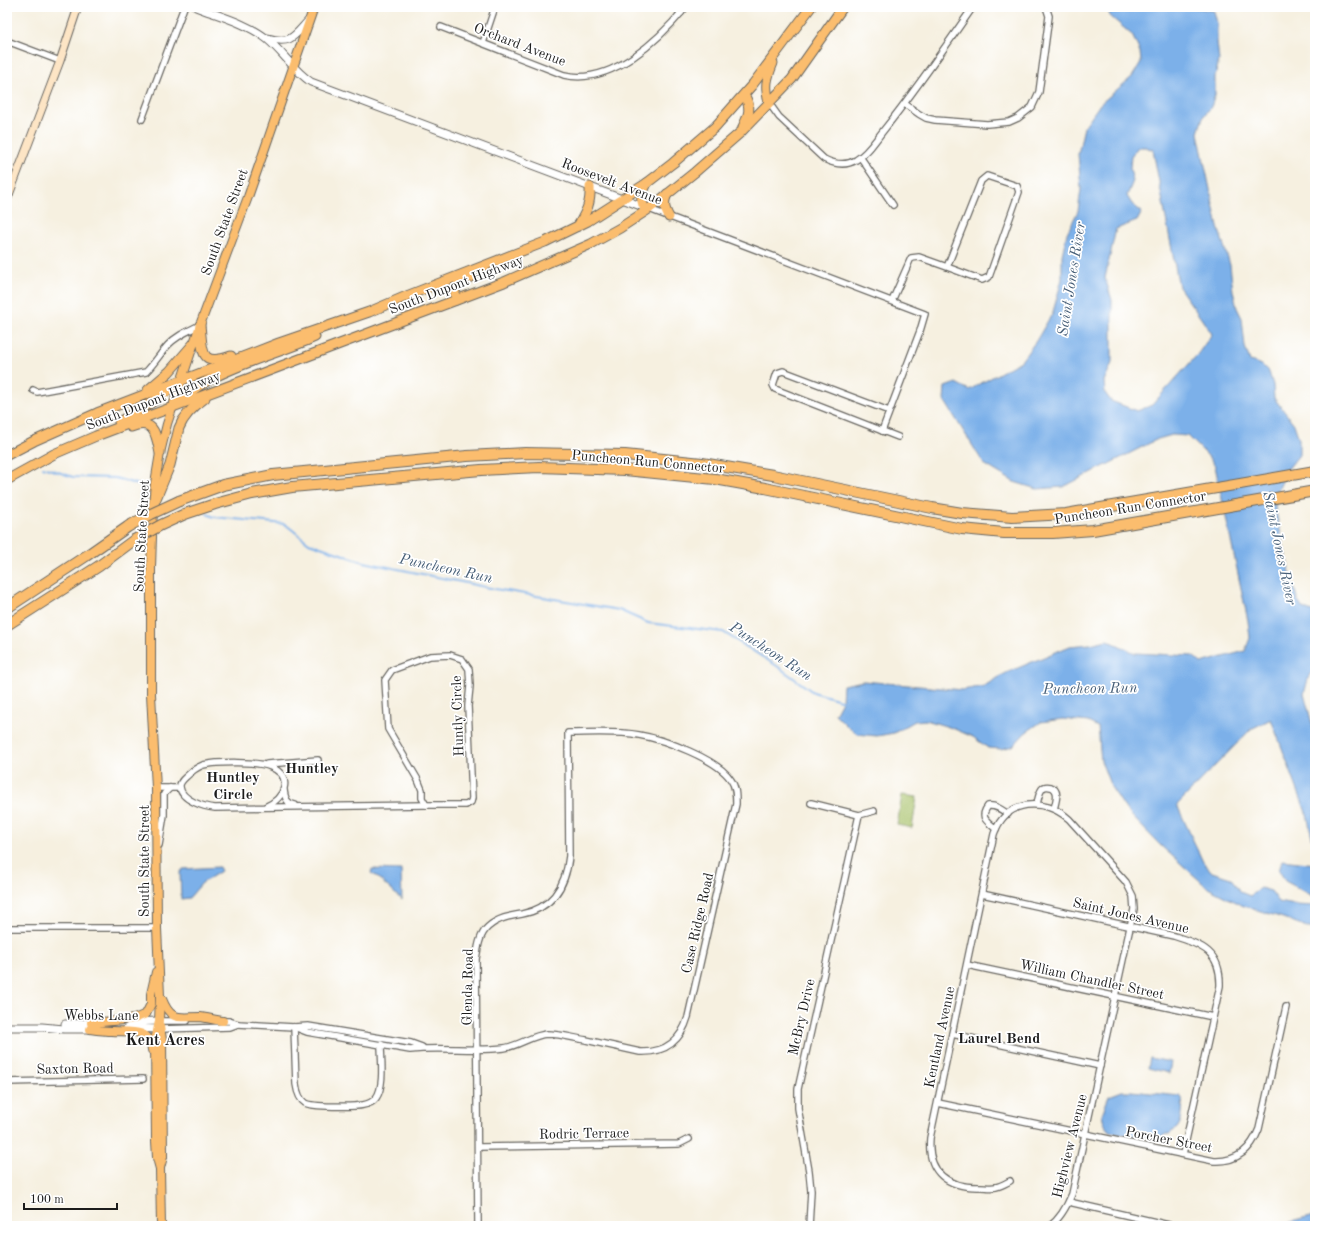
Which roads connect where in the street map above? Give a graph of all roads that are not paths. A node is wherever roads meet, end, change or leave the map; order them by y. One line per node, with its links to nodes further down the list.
1 (78, 7): 19 (main road)
2 (184, 7): 24 (street)
3 (196, 7): 15 (street)
4 (314, 7): 13 (main road, South State Street)
5 (495, 7): 17 (street)
6 (675, 7): 12 (street)
7 (686, 7): 12 (street, Orchard Avenue)
8 (811, 7): 18 (highway, South Dupont Highway)
9 (843, 7): 22 (highway, South Dupont Highway)
10 (973, 7): 23 (street)
11 (1046, 7): 23 (street)
12 (681, 13): 17 (street, Orchard Avenue)
13 (310, 20): 15 (street); 20 (main road, South State Street)
14 (441, 27): 17 (street, Orchard Avenue)
15 (265, 38): 20 (street, Roosevelt Avenue)
16 (7, 41): 19 (street)
17 (483, 43)
18 (778, 51): 21 (highway, South Dupont Highway); 22 (highway)
19 (60, 61): 31 (main road)
20 (293, 66): 28 (street, Roosevelt Avenue); 41 (main road, South State Street)
21 (744, 95): 25 (highway); 27 (highway, South Dupont Highway)
22 (769, 103): 25 (highway, South Dupont Highway); 26 (street)
23 (905, 104): 26 (street)
24 (142, 119)
25 (741, 132): 29 (highway, South Dupont Highway)
26 (860, 158): 32 (street)
27 (647, 183): 30 (highway, South Dupont Highway); 33 (highway)
28 (590, 187): 30 (street, Roosevelt Avenue); 35 (highway)
29 (667, 194): 33 (highway, South Dupont Highway); 34 (highway)
30 (623, 199): 33 (street, Roosevelt Avenue); 35 (highway, South Dupont Highway)
31 (7, 200)
32 (893, 206)
33 (646, 208): 34 (street, Roosevelt Avenue); 38 (highway, South Dupont Highway)
34 (669, 217): 39 (street, Roosevelt Avenue)
35 (578, 226): 36 (highway, South Dupont Highway)
36 (535, 246): 38 (highway); 40 (highway, South Dupont Highway)
37 (947, 267): 37 (street); 39 (street)
38 (456, 300): 46 (highway, South Dupont Highway)
39 (892, 301): 49 (street, Roosevelt Avenue)
40 (369, 312): 43 (highway, South Dupont Highway); 48 (highway)
41 (200, 325): 42 (main road, South State Street); 43 (highway); 45 (street)
42 (194, 342): 44 (main road, South State Street); 47 (highway)
43 (279, 343): 44 (highway, South Dupont Highway)
44 (182, 380): 47 (highway, South Dupont Highway); 48 (main road, South State Street); 51 (highway)
45 (33, 390)
46 (219, 390): 48 (highway, South Dupont Highway); 59 (highway)
47 (138, 397): 55 (highway, South Dupont Highway)
48 (173, 406): 51 (highway, South Dupont Highway); 53 (main road, South State Street)
49 (889, 411): 50 (street); 50 (street)
50 (882, 431): 52 (street)
51 (96, 436): 54 (highway, South Dupont Highway)
52 (898, 437)
53 (160, 453): 54 (highway); 59 (main road, South State Street)
54 (54, 454): 57 (highway, South Dupont Highway)
55 (7, 455)
56 (1315, 471): 60 (highway, Puncheon Run Connector, bridge)
57 (7, 480)
58 (1315, 491): 61 (highway, Puncheon Run Connector, bridge)
59 (153, 506): 65 (main road, South State Street)
60 (7, 608)
61 (7, 625)
62 (568, 733): 100 (street, Glenda Road); 100 (street, Case Ridge Road)
63 (318, 760): 64 (street)
64 (264, 764): 67 (street); 68 (street)
65 (156, 788): 66 (street); 79 (main road, South State Street)
66 (170, 788): 67 (street); 79 (street)
67 (180, 788): 72 (street, Huntly Circle)
68 (284, 790): 72 (street); 73 (street)
69 (811, 803): 77 (street)
70 (1037, 804): 74 (street, Kentland Avenue); 74 (street); 76 (street, Kentland Avenue)
71 (426, 805): 71 (street, Huntly Circle); 73 (street, Huntly Circle)
72 (265, 807): 73 (street, Huntly Circle)
73 (302, 807)
74 (1054, 809): 81 (street, Kentland Avenue)
75 (874, 811): 77 (street)
76 (1008, 814): 78 (street, Kentland Avenue); 78 (street)
77 (859, 815): 115 (street, McBry Drive)
78 (996, 829): 80 (street, Kentland Avenue)
79 (157, 860): 83 (main road, South State Street)
80 (982, 894): 81 (street, Saint Jones Avenue); 85 (street, Kentland Avenue)
81 (1130, 926): 87 (street, Kentland Avenue); 89 (street, Saint Jones Avenue)
82 (7, 928): 83 (street)
83 (157, 928): 84 (main road, South State Street)
84 (159, 962): 86 (main road, South State Street); 92 (main road)
85 (967, 965): 87 (street, William Chandler Street); 96 (street, Kentland Avenue)
86 (160, 996): 90 (main road); 93 (main road, South State Street)
87 (1115, 996): 89 (street, William Chandler Street); 101 (street, Kentland Avenue)
88 (1286, 1007): 109 (street, Porcher Street)
89 (1213, 1017): 109 (street, Saint Jones Avenue)
90 (223, 1021): 91 (street); 93 (street)
91 (238, 1024): 93 (street); 95 (street)
92 (90, 1026): 93 (street, Webbs Lane); 94 (street, Webbs Lane); 105 (main road)
93 (159, 1026): 105 (main road, South State Street); 110 (main road, South State Street)
94 (7, 1027)
95 (294, 1028): 97 (street); 98 (street); 98 (street)
96 (952, 1034): 101 (street); 104 (street, Kentland Avenue)
97 (381, 1038): 98 (street); 99 (street)
98 (381, 1046): 99 (street)
99 (424, 1048): 100 (street, Case Ridge Road)
100 (478, 1049): 108 (street, Glenda Road)
101 (1100, 1066): 106 (street, Highview Avenue)
102 (143, 1079): 103 (street, Saxton Road)
103 (7, 1082)
104 (938, 1103): 106 (street, Porcher Street); 111 (street, Kentland Avenue)
105 (156, 1110): 110 (main road, South State Street)
106 (1086, 1135): 109 (street, Porcher Street); 112 (street, Highview Avenue)
107 (690, 1139): 108 (street, Rodric Terrace)
108 (479, 1147): 114 (street, Glenda Road)
109 (1182, 1154)
110 (160, 1168): 113 (main road, South State Street)
111 (1010, 1181)
112 (1069, 1202): 116 (street, Highview Avenue); 117 (street)
113 (161, 1226)
114 (478, 1226)
115 (809, 1226)
116 (1050, 1226)
117 (1173, 1226)

